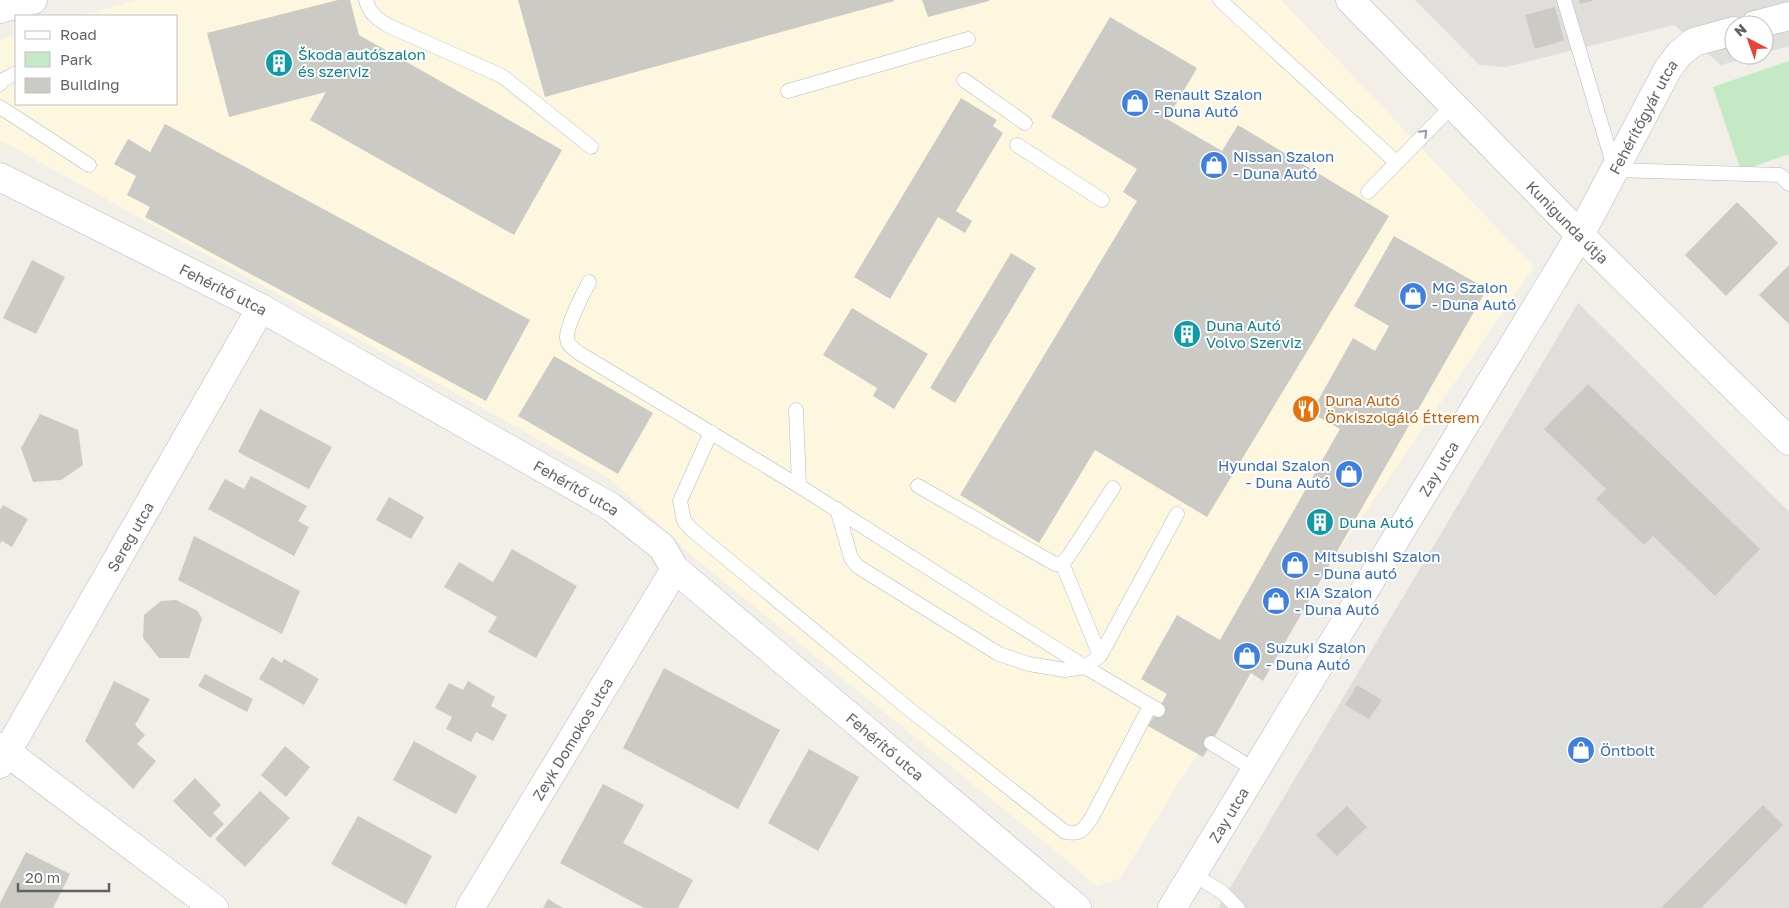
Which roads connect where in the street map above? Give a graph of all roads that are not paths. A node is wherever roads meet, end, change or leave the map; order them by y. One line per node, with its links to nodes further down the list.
1 (33, 0): 6 (street)
2 (366, 0): 19 (lane)
3 (1220, 0): 20 (lane)
4 (1350, 0): 15 (street, Kunigunda útja)
5 (1564, 0): 22 (lane)
6 (0, 10)
7 (1789, 16): 8 (street)
8 (1774, 20)
9 (1724, 34): 22 (street, Fehérítőgyár utca)
10 (968, 39): 14 (lane)
11 (15, 74): 13 (lane)
12 (964, 80): 17 (lane)
13 (0, 84)
14 (788, 90)
15 (1453, 105): 20 (lane, one-way to 15); 27 (street, Kunigunda útja)
16 (0, 108): 21 (lane)
17 (1025, 123)
18 (1017, 145): 26 (lane)
19 (591, 147)
20 (1396, 162): 25 (lane)
21 (89, 165)
22 (1615, 170): 24 (lane); 27 (street, Fehérítőgyár utca)
23 (0, 177): 29 (street, Fehérítő utca)
24 (1789, 184)
25 (1368, 192)
26 (1102, 200)
27 (1580, 235): 32 (street, Kunigunda útja); 44 (street, Zay utca)
28 (589, 282): 31 (lane)
29 (261, 308): 39 (street, Fehérítő utca); 43 (street, Sereg utca)
30 (796, 410): 33 (lane)
31 (711, 432): 33 (lane); 41 (lane)
32 (1789, 441)
33 (799, 486): 36 (lane)
34 (918, 486): 38 (lane)
35 (1113, 488): 38 (lane)
36 (836, 509): 41 (lane); 41 (lane)
37 (1177, 514): 40 (lane)
38 (1062, 563): 40 (lane)
39 (674, 569): 47 (street, Zeyk Domokos utca); 48 (street, Fehérítő utca)
40 (1100, 656): 41 (lane)
41 (1085, 666)
42 (1211, 743): 44 (lane)
43 (2, 754): 46 (street)
44 (1255, 770): 45 (street, Zay utca)
45 (1193, 874): 49 (street, Zay utca); 50 (lane)
46 (214, 908)
47 (470, 908)
48 (1077, 908)
49 (1172, 908)
50 (1238, 908)

